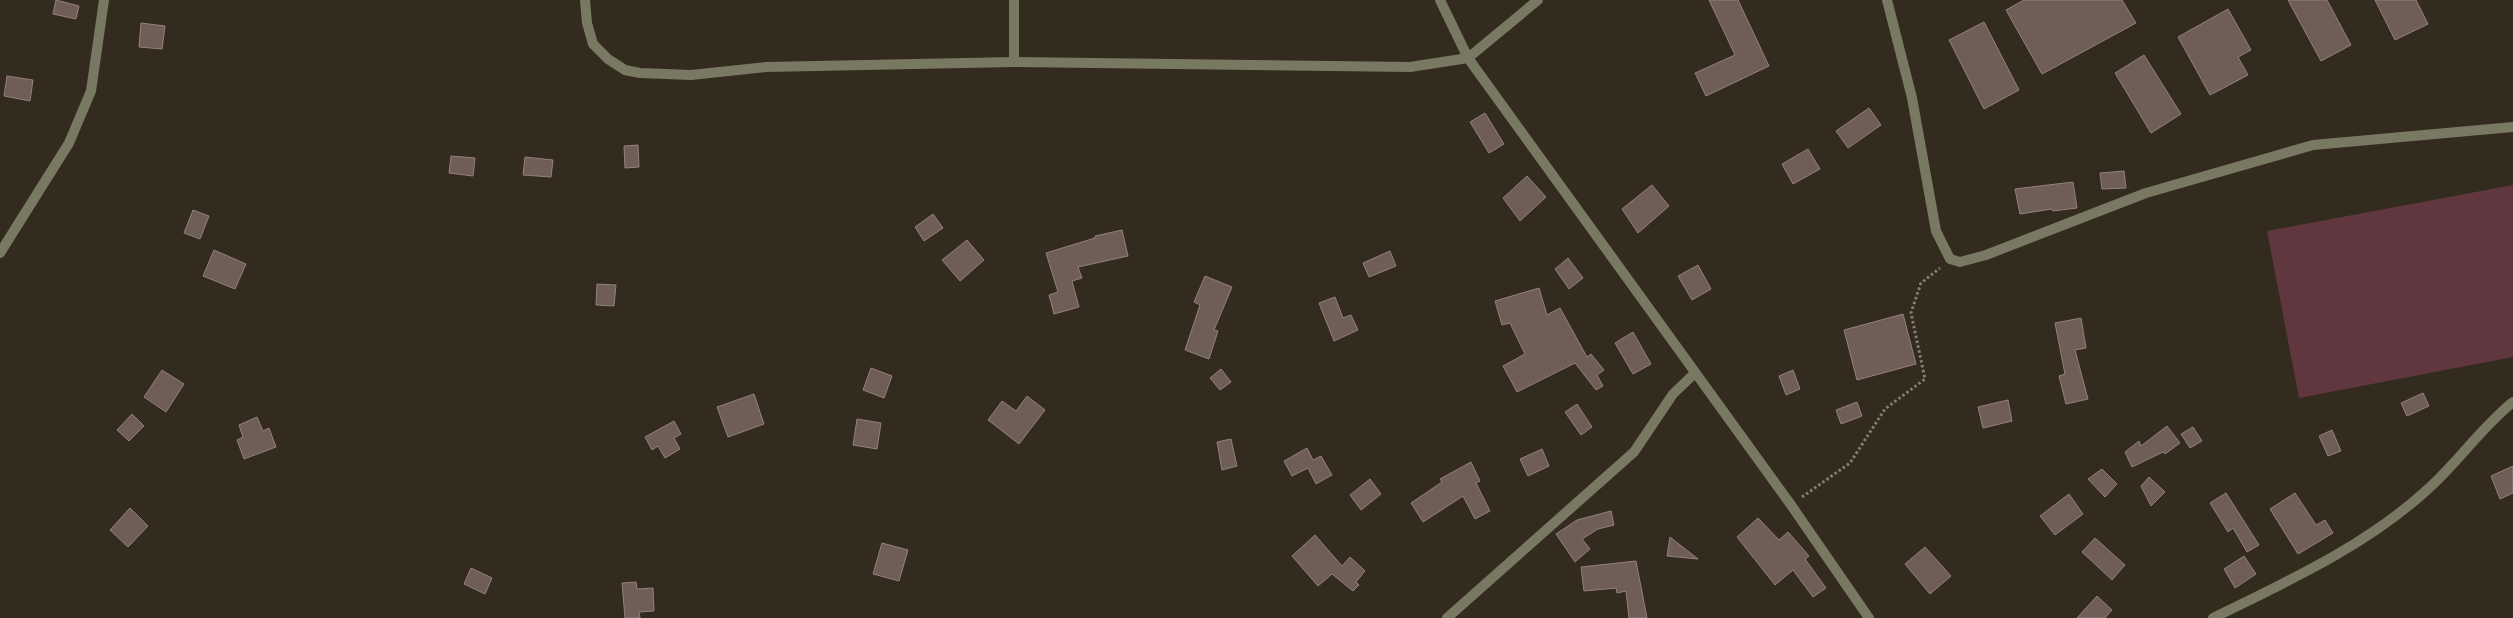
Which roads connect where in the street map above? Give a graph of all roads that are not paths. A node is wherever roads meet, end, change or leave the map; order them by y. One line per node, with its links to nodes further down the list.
1 (104, 0): 10 (street)
2 (585, 0): 8 (street)
3 (1014, 0): 8 (street)
4 (1440, 0): 7 (street)
5 (1538, 0): 7 (street)
6 (1887, 0): 9 (street)
7 (1468, 58): 8 (street); 11 (street)
8 (1014, 62)
9 (2513, 127)
10 (0, 253)
11 (1695, 373): 13 (street); 14 (street)
12 (2513, 402): 15 (street)
13 (1447, 618)
14 (1869, 618)
15 (2213, 618)

